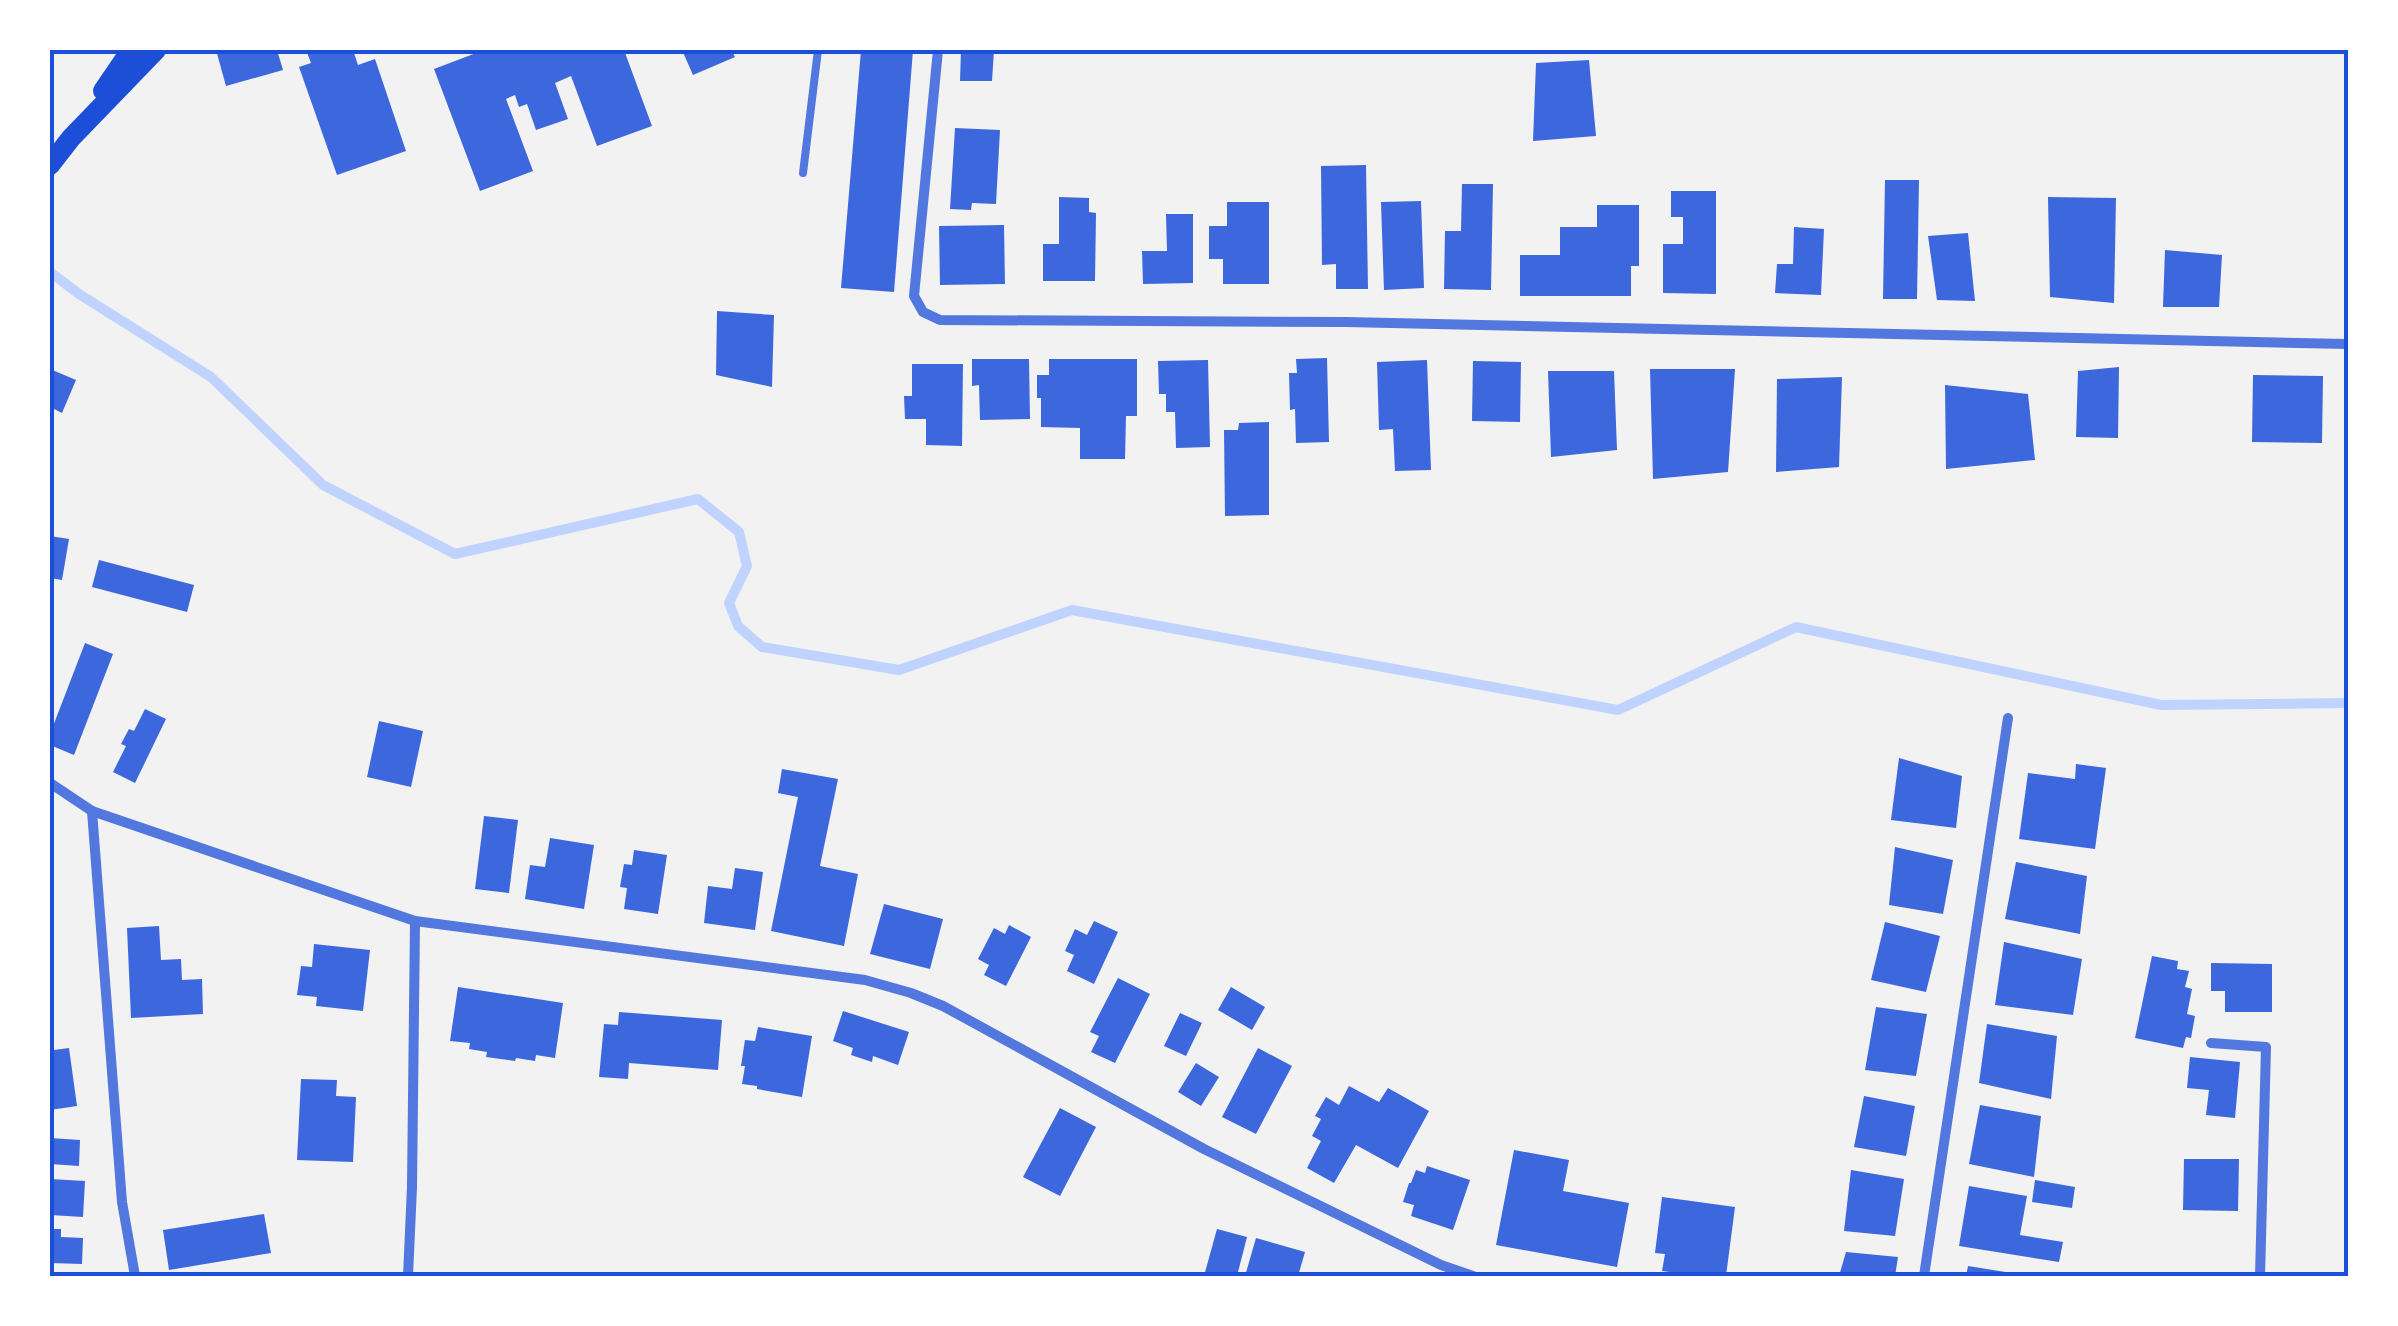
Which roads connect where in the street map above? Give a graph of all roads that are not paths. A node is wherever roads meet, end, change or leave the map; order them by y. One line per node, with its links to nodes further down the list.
1 (131, 50): 5 (main road)
2 (156, 50): 5 (main road)
3 (818, 50): 7 (lane)
4 (938, 50): 8 (street)
5 (71, 138): 6 (main road)
6 (50, 165)
7 (803, 173)
8 (2348, 344)
9 (2008, 718): 17 (street)
10 (50, 783): 11 (street)
11 (92, 811): 12 (street); 14 (street)
12 (415, 921): 15 (street); 16 (street)
13 (2211, 1043): 18 (street)
14 (135, 1276)
15 (408, 1276)
16 (1473, 1276)
17 (1924, 1276)
18 (2260, 1276)

